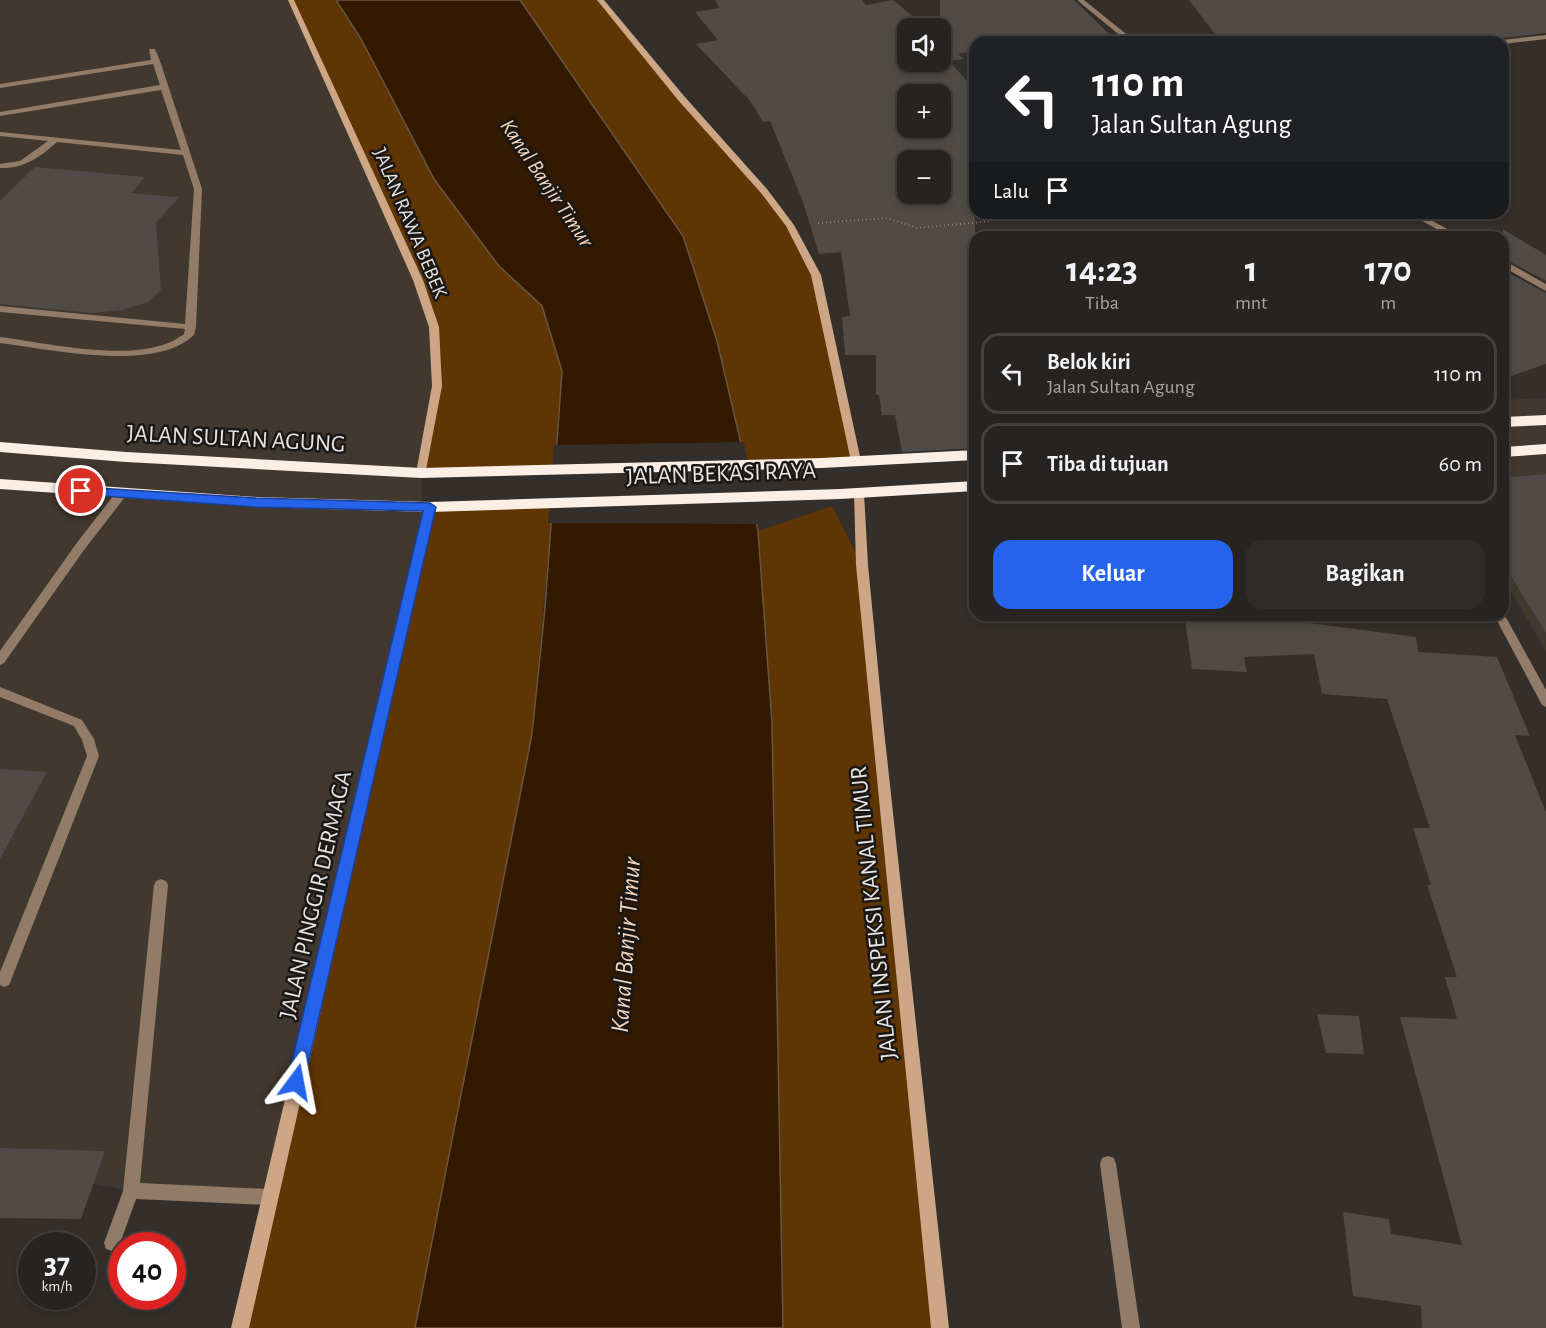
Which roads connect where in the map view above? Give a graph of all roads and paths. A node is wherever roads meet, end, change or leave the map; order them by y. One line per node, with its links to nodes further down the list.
1 (291, 0): 33 (street, JALAN RAWA BEBEK)
2 (600, 0): 19 (street)
3 (1080, 0): 4 (street)
4 (1125, 36)
5 (1546, 37): 6 (street)
6 (1509, 41)
7 (152, 51): 8 (street)
8 (156, 61): 9 (street); 10 (street)
9 (0, 86)
10 (164, 87): 11 (street); 14 (street)
11 (0, 114)
12 (0, 134): 13 (street)
13 (55, 140): 14 (street); 15 (street)
14 (186, 153): 24 (street)
15 (4, 166): 16 (street)
16 (0, 176)
17 (1424, 219): 20 (street)
18 (992, 221): 19 (path)
19 (790, 225): 32 (street)
20 (1446, 231)
21 (1509, 266): 22 (street)
22 (1546, 288)
23 (0, 309): 24 (street)
24 (191, 327): 25 (street)
25 (0, 340)
26 (1546, 420): 27 (highway)
27 (1509, 422)
28 (0, 447): 33 (highway, JALAN SULTAN AGUNG)
29 (1546, 449): 30 (highway)
30 (1509, 452)
31 (969, 455): 32 (highway, JALAN BEKASI RAYA)
32 (856, 461): 34 (highway, JALAN BEKASI RAYA)
33 (421, 473): 34 (highway, JALAN SULTAN AGUNG)
34 (470, 473)
35 (0, 484): 38 (highway)
36 (969, 486): 37 (highway, JALAN BEKASI RAYA)
37 (859, 493): 39 (highway, JALAN BEKASI RAYA); 51 (street, JALAN INSPEKSI KANAL TIMUR)
38 (121, 494): 39 (highway); 41 (street)
39 (430, 507): 48 (street, JALAN PINGGIR DERMAGA)
40 (1503, 621): 43 (street)
41 (0, 660)
42 (0, 692): 45 (street)
43 (1546, 702)
44 (160, 885): 47 (street)
45 (4, 980)
46 (1107, 1164): 52 (street)
47 (131, 1191): 48 (street); 49 (street)
48 (269, 1197): 50 (street, JALAN PINGGIR DERMAGA)
49 (116, 1232)
50 (240, 1328)
51 (940, 1328)
52 (1131, 1328)

